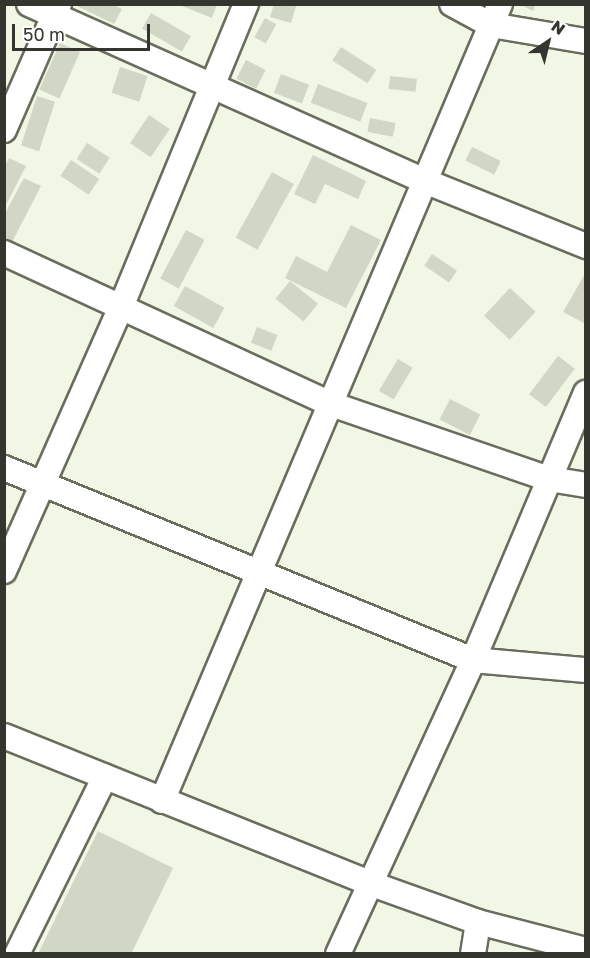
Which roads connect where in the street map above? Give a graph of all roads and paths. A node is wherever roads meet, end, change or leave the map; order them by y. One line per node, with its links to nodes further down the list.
1 (29, 4): 4 (street)
2 (246, 4): 7 (street)
3 (452, 4): 5 (street)
4 (57, 10): 7 (street); 8 (street)
5 (496, 15): 6 (street); 9 (street)
6 (585, 41)
7 (214, 84): 9 (street); 12 (street)
8 (4, 130)
9 (425, 181): 10 (street); 14 (street)
10 (585, 246)
11 (4, 253): 12 (street)
12 (121, 307): 14 (street); 17 (street)
13 (585, 393): 16 (street)
14 (331, 404): 16 (street); 20 (street)
15 (4, 468): 17 (street)
16 (549, 479): 18 (street); 21 (street)
17 (42, 485): 19 (street); 20 (street)
18 (585, 485)
19 (4, 571)
20 (258, 575): 21 (street); 25 (street)
21 (473, 660): 22 (street); 26 (street)
22 (585, 670)
23 (4, 736): 24 (street)
24 (105, 777): 25 (street); 29 (street)
25 (162, 801): 26 (street)
26 (369, 884): 27 (street); 30 (street)
27 (478, 922): 28 (street); 31 (street)
28 (585, 950)
29 (17, 954)
30 (338, 954)
31 (472, 954)

